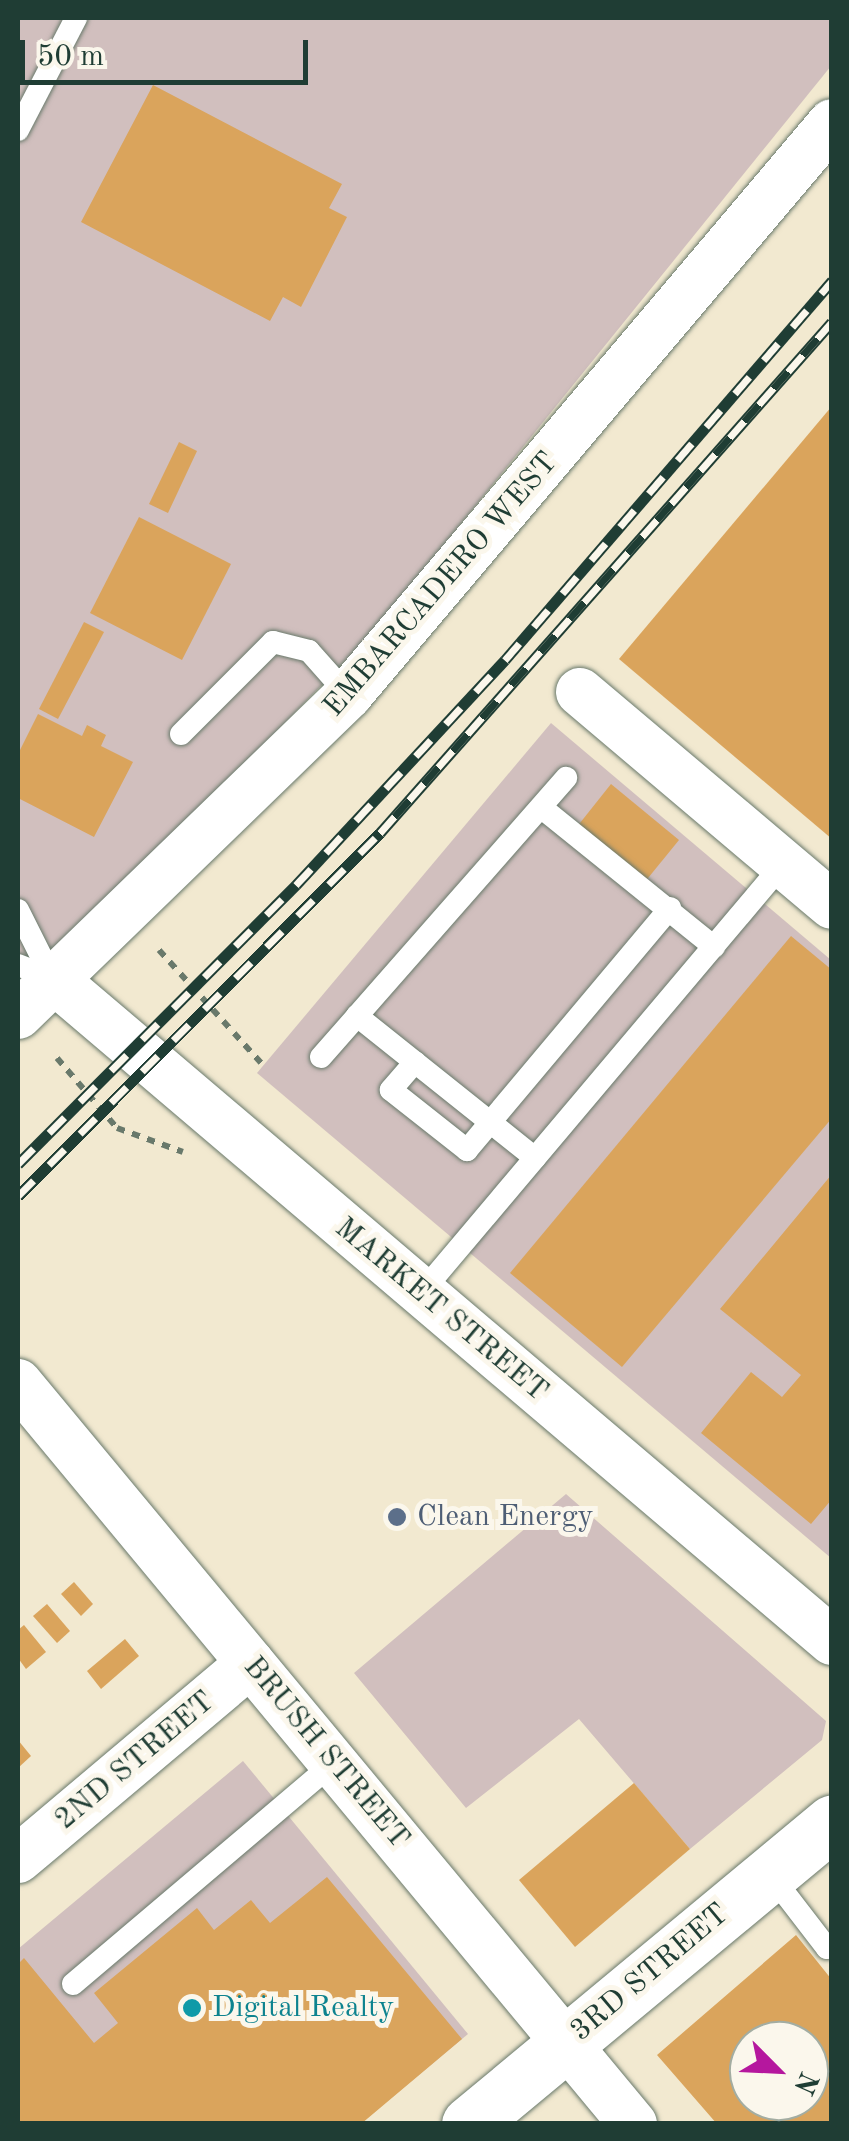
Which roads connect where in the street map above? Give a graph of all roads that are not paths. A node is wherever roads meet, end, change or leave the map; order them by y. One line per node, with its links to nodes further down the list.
1 (76, 18): 2 (lane)
2 (19, 124)
3 (832, 124): 5 (street, EMBARCADERO WEST)
4 (580, 692): 9 (street)
5 (348, 696): 6 (lane); 14 (street, EMBARCADERO WEST)
6 (181, 734)
7 (566, 778): 8 (lane)
8 (542, 808): 11 (lane); 16 (lane)
9 (784, 864): 10 (street); 13 (lane)
10 (832, 905)
11 (670, 908): 13 (lane); 19 (lane)
12 (18, 910): 14 (lane)
13 (714, 946): 20 (lane)
14 (34, 971): 15 (street, EMBARCADERO WEST); 21 (street, MARKET STREET)
15 (18, 1015)
16 (357, 1016): 17 (lane); 18 (lane)
17 (321, 1057)
18 (415, 1062): 19 (lane); 19 (lane)
19 (492, 1122): 20 (lane)
20 (535, 1158): 21 (lane)
21 (421, 1293): 23 (street, MARKET STREET)
22 (18, 1383): 24 (street, BRUSH STREET)
23 (832, 1641)
24 (251, 1663): 25 (street, BRUSH STREET); 27 (street, 2ND STREET)
25 (335, 1762): 30 (lane); 31 (street, BRUSH STREET)
26 (832, 1823): 28 (street, 3RD STREET)
27 (18, 1859)
28 (770, 1874): 29 (lane); 31 (street, 3RD STREET)
29 (832, 1945)
30 (73, 1984)
31 (566, 2043): 32 (street, 3RD STREET); 33 (street, BRUSH STREET)
32 (468, 2124)
33 (633, 2124)

